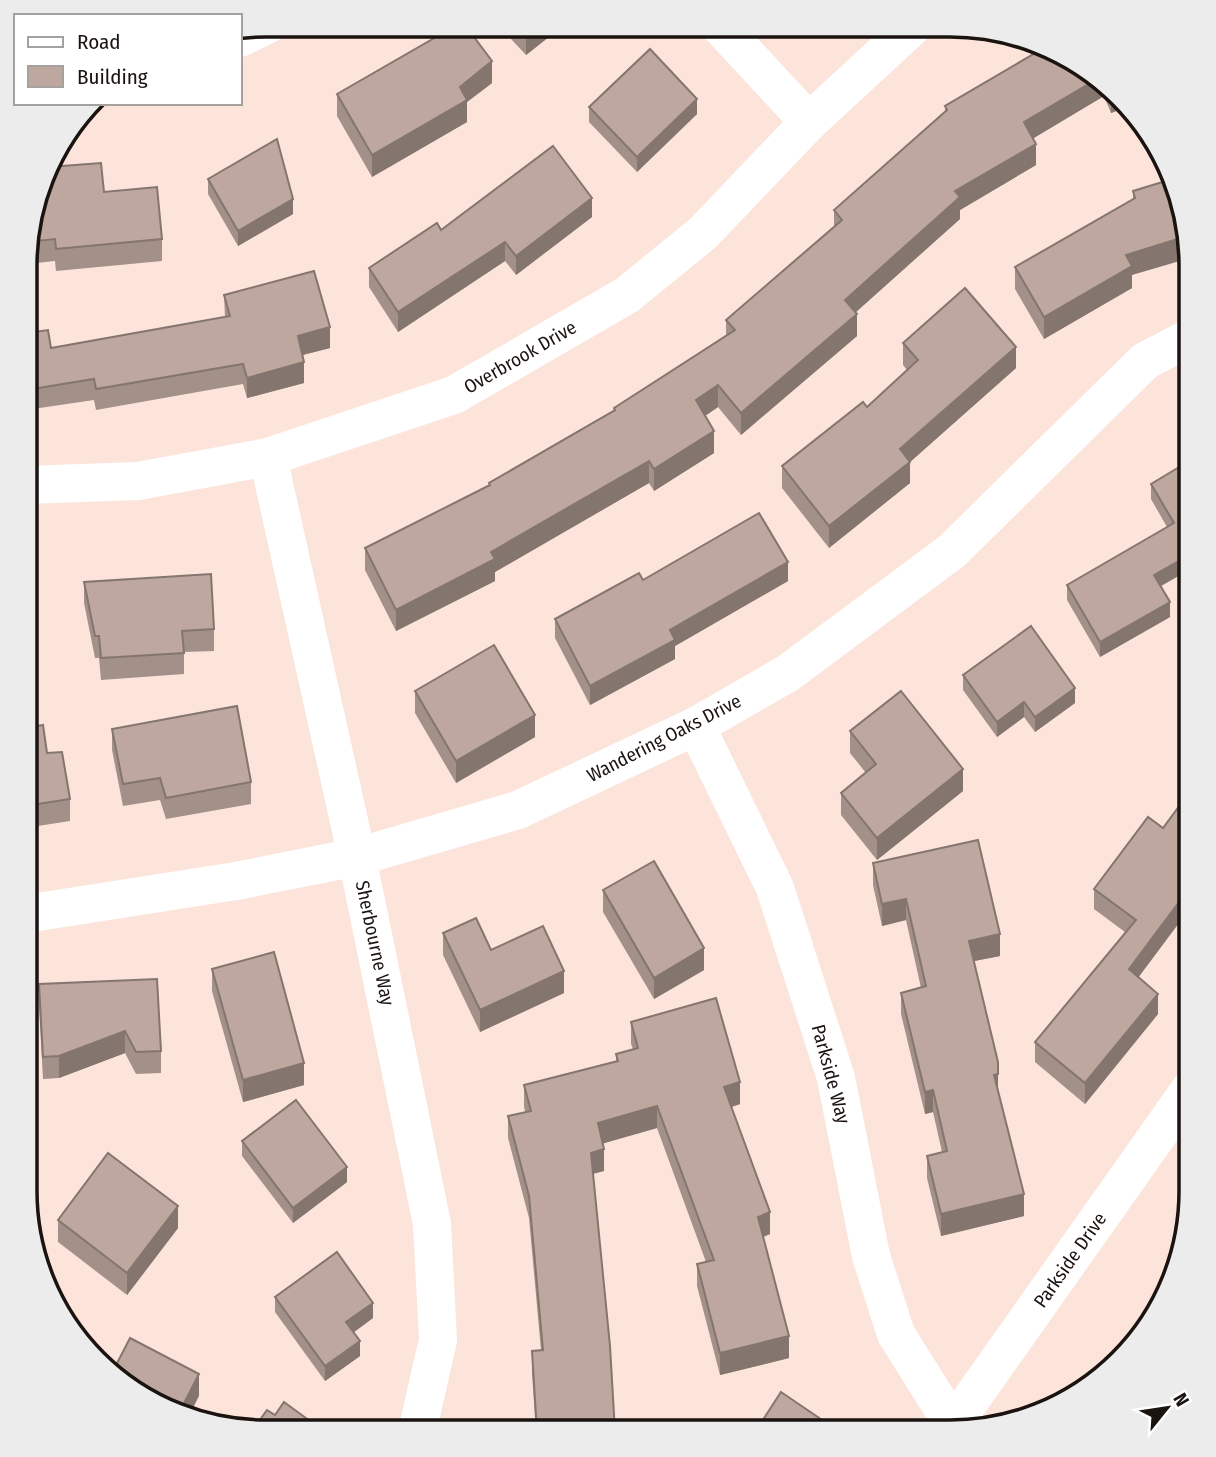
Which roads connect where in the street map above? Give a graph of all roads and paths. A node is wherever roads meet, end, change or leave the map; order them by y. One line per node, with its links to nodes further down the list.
1 (730, 37): 3 (street)
2 (901, 37): 3 (street, Overbrook Drive)
3 (809, 122): 5 (street, Overbrook Drive)
4 (1179, 344): 7 (street, Wandering Oaks Drive)
5 (268, 457): 6 (street, Overbrook Drive); 8 (street, Sherbourne Way)
6 (37, 485)
7 (695, 726): 8 (street, Wandering Oaks Drive); 12 (street, Parkside Way)
8 (357, 857): 9 (street, Wandering Oaks Drive); 11 (street, Sherbourne Way)
9 (37, 912)
10 (1179, 1105): 13 (street, Parkside Drive)
11 (420, 1420)
12 (946, 1420)
13 (957, 1420)

